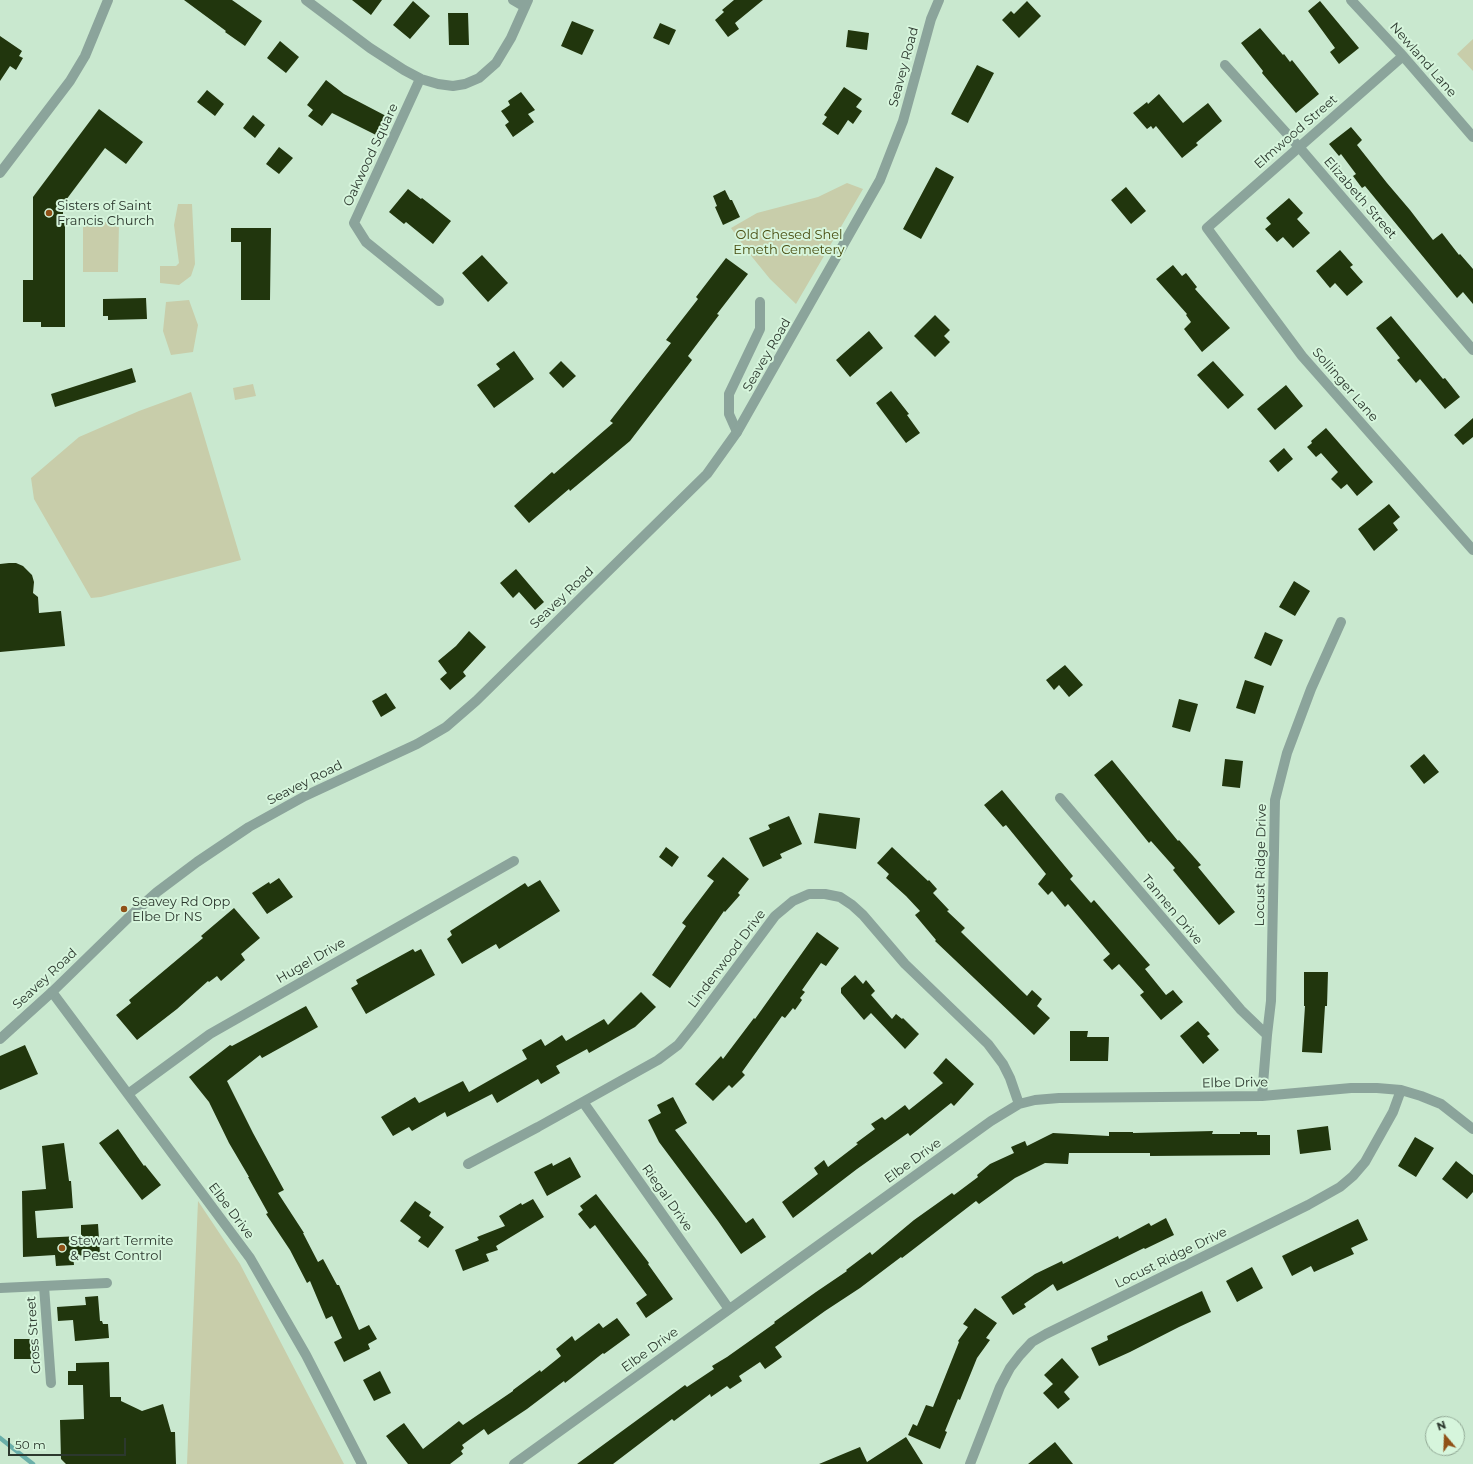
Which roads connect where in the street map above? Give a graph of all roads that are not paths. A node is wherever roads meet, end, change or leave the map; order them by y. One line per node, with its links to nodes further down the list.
1 (108, 0): 12 (street)
2 (306, 0): 9 (street)
3 (513, 0): 6 (street)
4 (939, 0): 17 (street, Seavey Road)
5 (1351, 0): 7 (street, Newland Lane)
6 (527, 4): 9 (street)
7 (1403, 56): 10 (street, Newland Lane); 11 (street, Elmwood Street)
8 (1225, 65): 11 (street, Elizabeth Street)
9 (420, 78): 14 (street, Oakwood Square)
10 (1473, 137)
11 (1299, 147): 13 (street, Elmwood Street); 16 (street, Elizabeth Street)
12 (0, 173)
13 (1207, 228): 18 (street, Sollinger Lane)
14 (439, 301)
15 (760, 302): 17 (street)
16 (1473, 350)
17 (737, 432): 22 (street, Seavey Road)
18 (1473, 550)
19 (1341, 622): 23 (street, Locust Ridge Drive)
20 (1060, 798): 23 (street, Tannen Drive)
21 (514, 861): 26 (street, Hugel Drive)
22 (52, 992): 24 (street, Seavey Road); 26 (street, Elbe Drive)
23 (1267, 1035): 27 (street, Locust Ridge Drive)
24 (0, 1039)
25 (1401, 1090): 27 (street, Elbe Drive); 30 (street, Elbe Drive); 39 (street, Locust Ridge Drive)
26 (128, 1094): 37 (street, Elbe Drive)
27 (1262, 1096): 29 (street, Elbe Drive)
28 (583, 1102): 29 (street, Lindenwood Drive); 31 (street, Lindenwood Drive); 35 (street, Riegal Drive)
29 (1019, 1104): 35 (street, Elbe Drive)
30 (1473, 1129)
31 (468, 1164)
32 (107, 1283): 33 (street)
33 (44, 1286): 34 (street); 36 (street, Cross Street)
34 (0, 1288)
35 (729, 1309): 38 (street, Elbe Drive)
36 (51, 1383)
37 (362, 1464)
38 (514, 1464)
39 (970, 1464)

